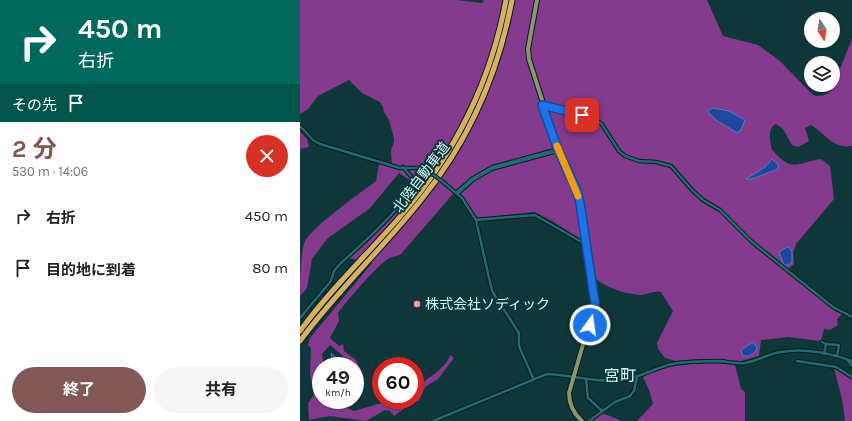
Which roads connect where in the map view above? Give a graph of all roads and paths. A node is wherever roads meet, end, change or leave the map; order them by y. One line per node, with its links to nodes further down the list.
1 (506, 0): 13 (highway, 北陸自動車道)
2 (512, 0): 14 (highway, 北陸自動車道)
3 (537, 0): 4 (main road)
4 (542, 105): 6 (main road); 11 (street)
5 (300, 126): 7 (street)
6 (558, 150): 8 (street); 10 (main road)
7 (403, 168): 8 (street, bridge); 12 (street)
8 (457, 193): 9 (street)
9 (476, 220): 10 (street); 24 (street)
10 (586, 245): 25 (main road)
11 (852, 317)
12 (300, 318)
13 (300, 331)
14 (300, 340)
15 (822, 342): 16 (street)
16 (826, 344): 17 (street); 18 (street)
17 (824, 354): 18 (street); 23 (street)
18 (837, 356): 19 (street)
19 (847, 359): 21 (street); 22 (street)
20 (797, 361): 26 (street)
21 (852, 361)
22 (852, 366)
23 (637, 377): 27 (street); 28 (street)
24 (533, 378): 25 (street); 29 (street)
25 (574, 378): 27 (street); 30 (main road)
26 (852, 378)
27 (586, 380): 28 (street)
28 (602, 411): 31 (street)
29 (433, 421)
30 (582, 421)
31 (589, 421)

